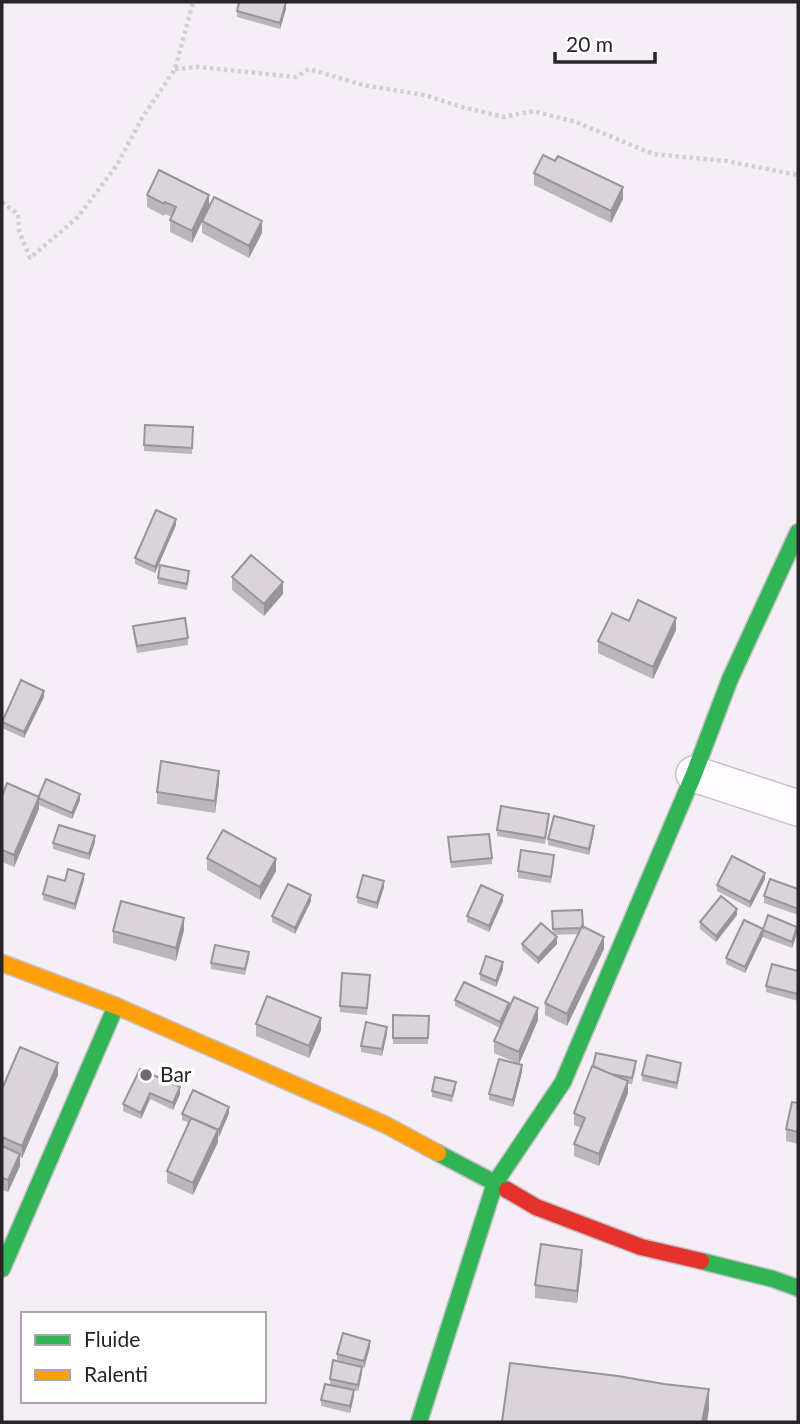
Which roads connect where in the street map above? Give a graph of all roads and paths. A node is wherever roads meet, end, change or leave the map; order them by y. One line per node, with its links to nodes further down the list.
1 (192, 2): 2 (path)
2 (175, 69): 3 (path); 4 (path)
3 (798, 175)
4 (2, 202)
5 (798, 532): 6 (street)
6 (694, 774): 7 (street); 10 (street)
7 (798, 808)
8 (2, 963): 9 (street)
9 (116, 1006): 10 (street); 11 (street)
10 (495, 1183): 12 (street); 13 (street)
11 (2, 1269)
12 (798, 1288)
13 (419, 1422)

